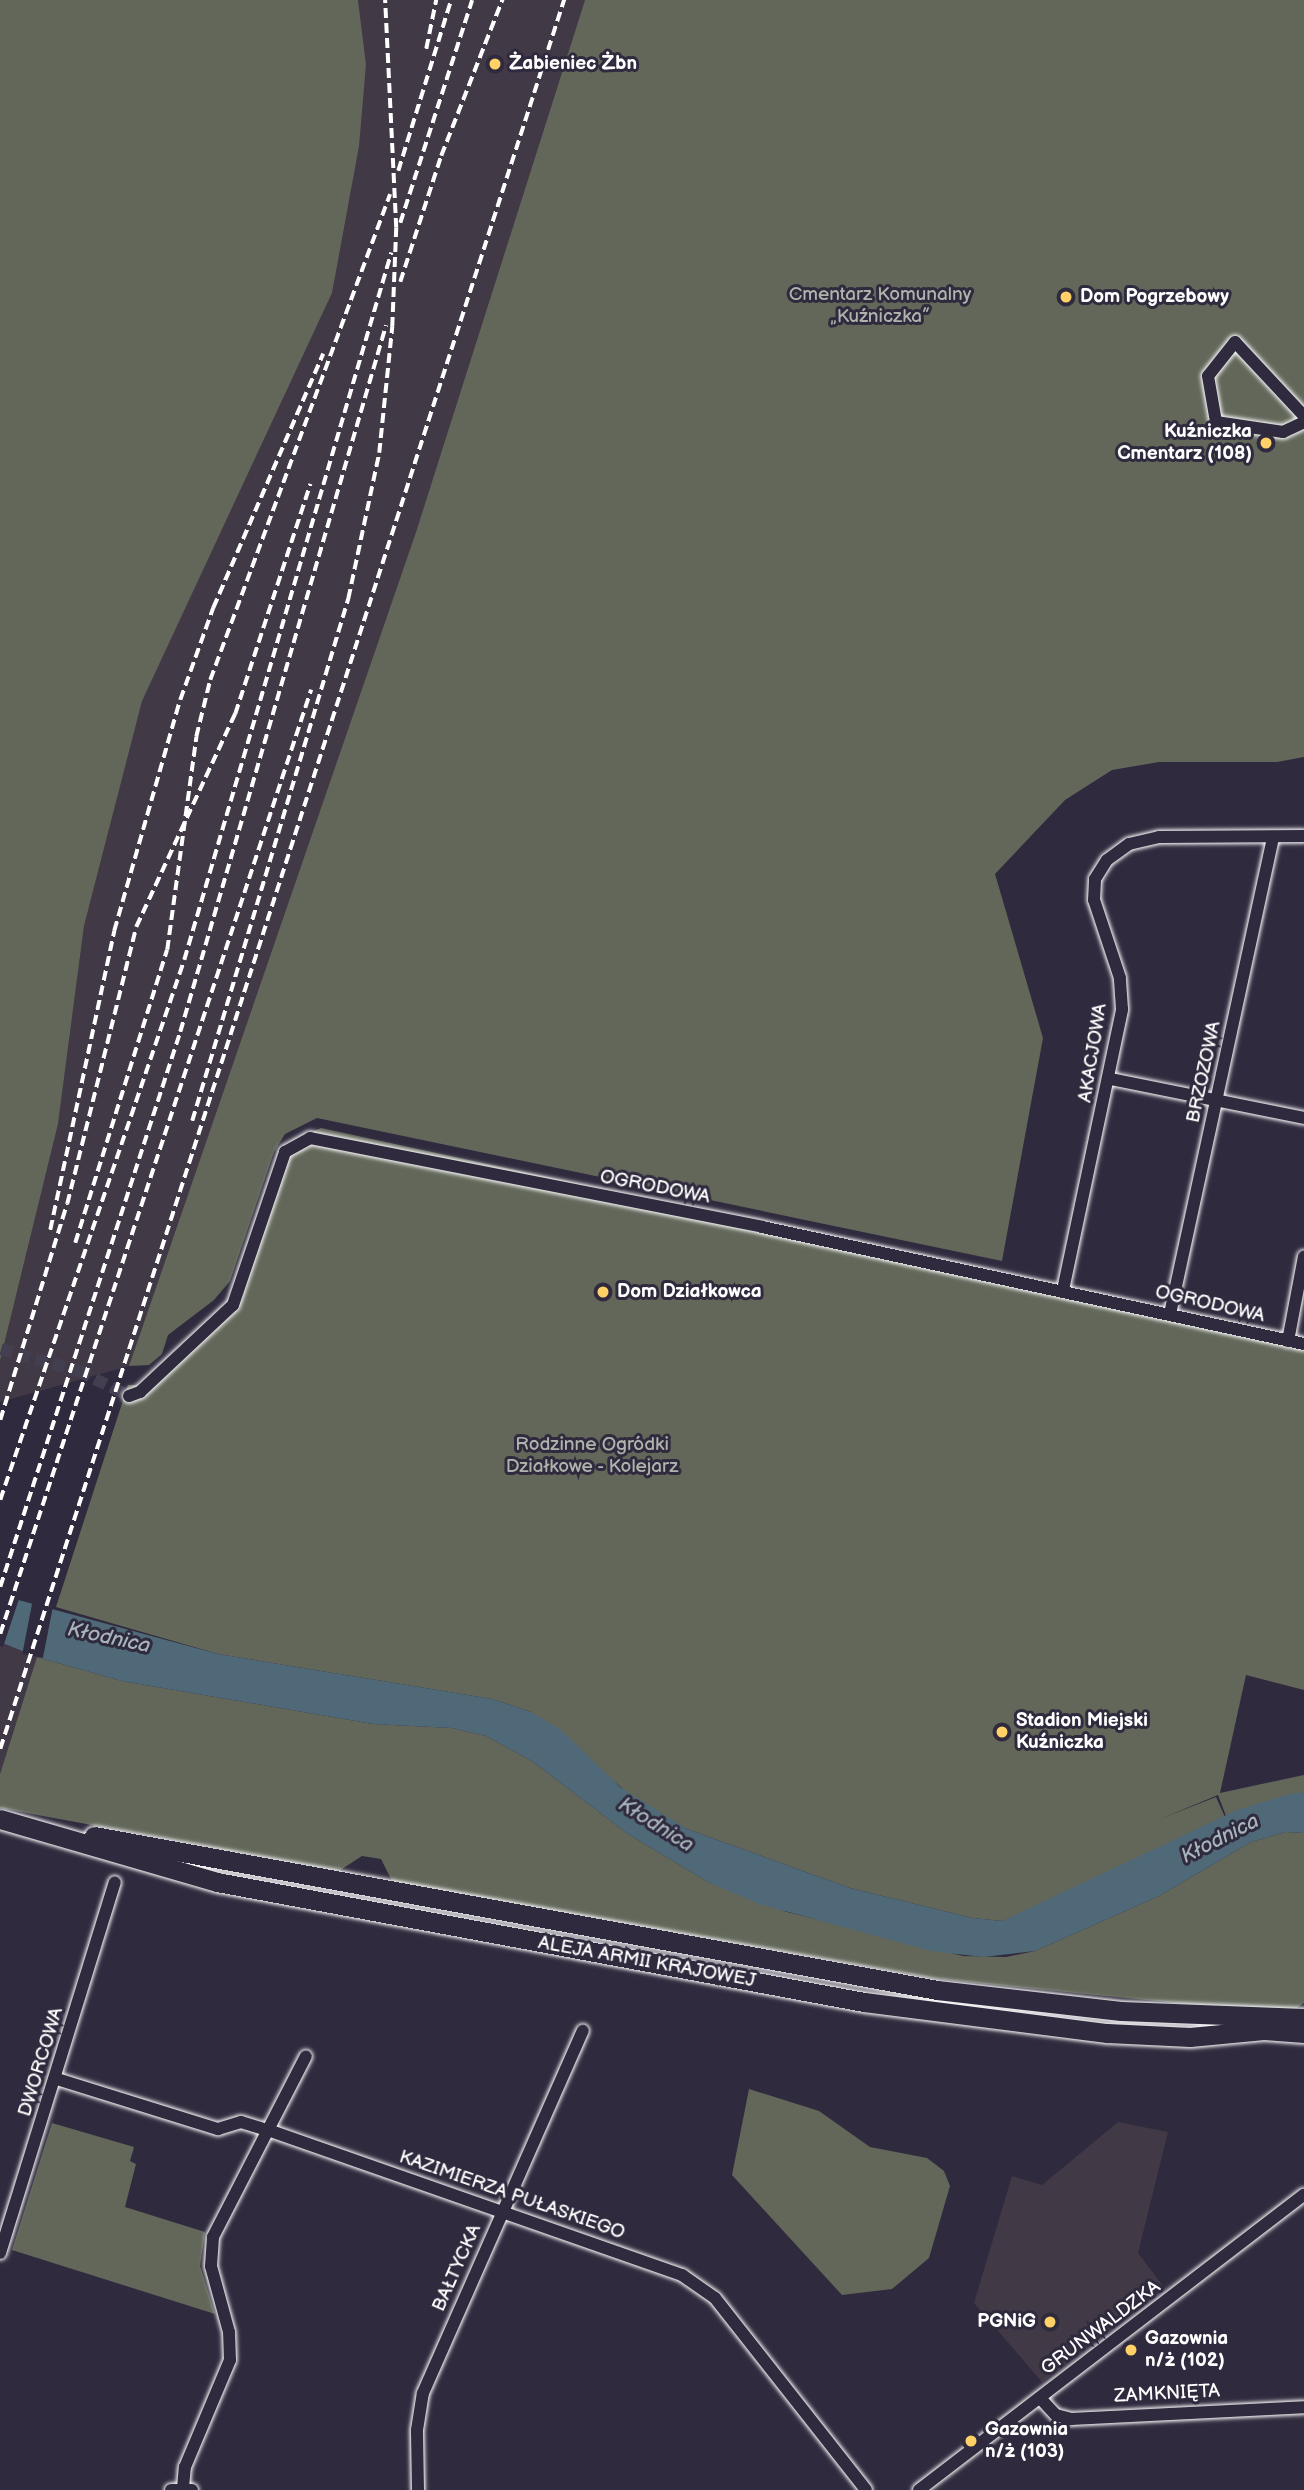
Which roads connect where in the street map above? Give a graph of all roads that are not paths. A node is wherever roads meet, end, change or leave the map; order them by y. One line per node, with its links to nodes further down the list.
1 (1304, 416): 2 (street)
2 (1304, 422)
3 (1304, 836): 4 (street, AKACJOWA)
4 (1273, 837): 5 (street, AKACJOWA); 6 (street, BRZOZOWA)
5 (1111, 1079): 6 (street); 9 (street, AKACJOWA)
6 (1218, 1100): 7 (street); 10 (street, BRZOZOWA)
7 (1304, 1118)
8 (1304, 1256): 11 (street)
9 (1063, 1290): 10 (street, OGRODOWA); 13 (street, OGRODOWA)
10 (1170, 1314): 11 (street, OGRODOWA)
11 (1287, 1341): 12 (street, OGRODOWA)
12 (1304, 1344)
13 (135, 1394)
14 (0, 1818): 16 (main road, ALEJA ARMII KRAJOWEJ); 18 (main road, ALEJA ARMII KRAJOWEJ)
15 (115, 1882): 20 (street, DWORCOWA)
16 (1304, 2018)
17 (583, 2031): 23 (street, BAŁTYCKA)
18 (1304, 2033)
19 (306, 2056): 21 (street)
20 (57, 2079): 21 (street, KAZIMIERZA PUŁASKIEGO); 24 (street, DWORCOWA)
21 (268, 2130): 23 (street, KAZIMIERZA PUŁASKIEGO); 27 (street)
22 (1304, 2195): 25 (street, GRUNWALDZKA)
23 (503, 2212): 28 (street, BAŁTYCKA); 29 (street, KAZIMIERZA PUŁASKIEGO)
24 (0, 2253)
25 (1040, 2398): 26 (street, ZAMKNIĘTA); 30 (street, GRUNWALDZKA)
26 (1304, 2407)
27 (182, 2489)
28 (418, 2490)
29 (866, 2490)
30 (919, 2490)

